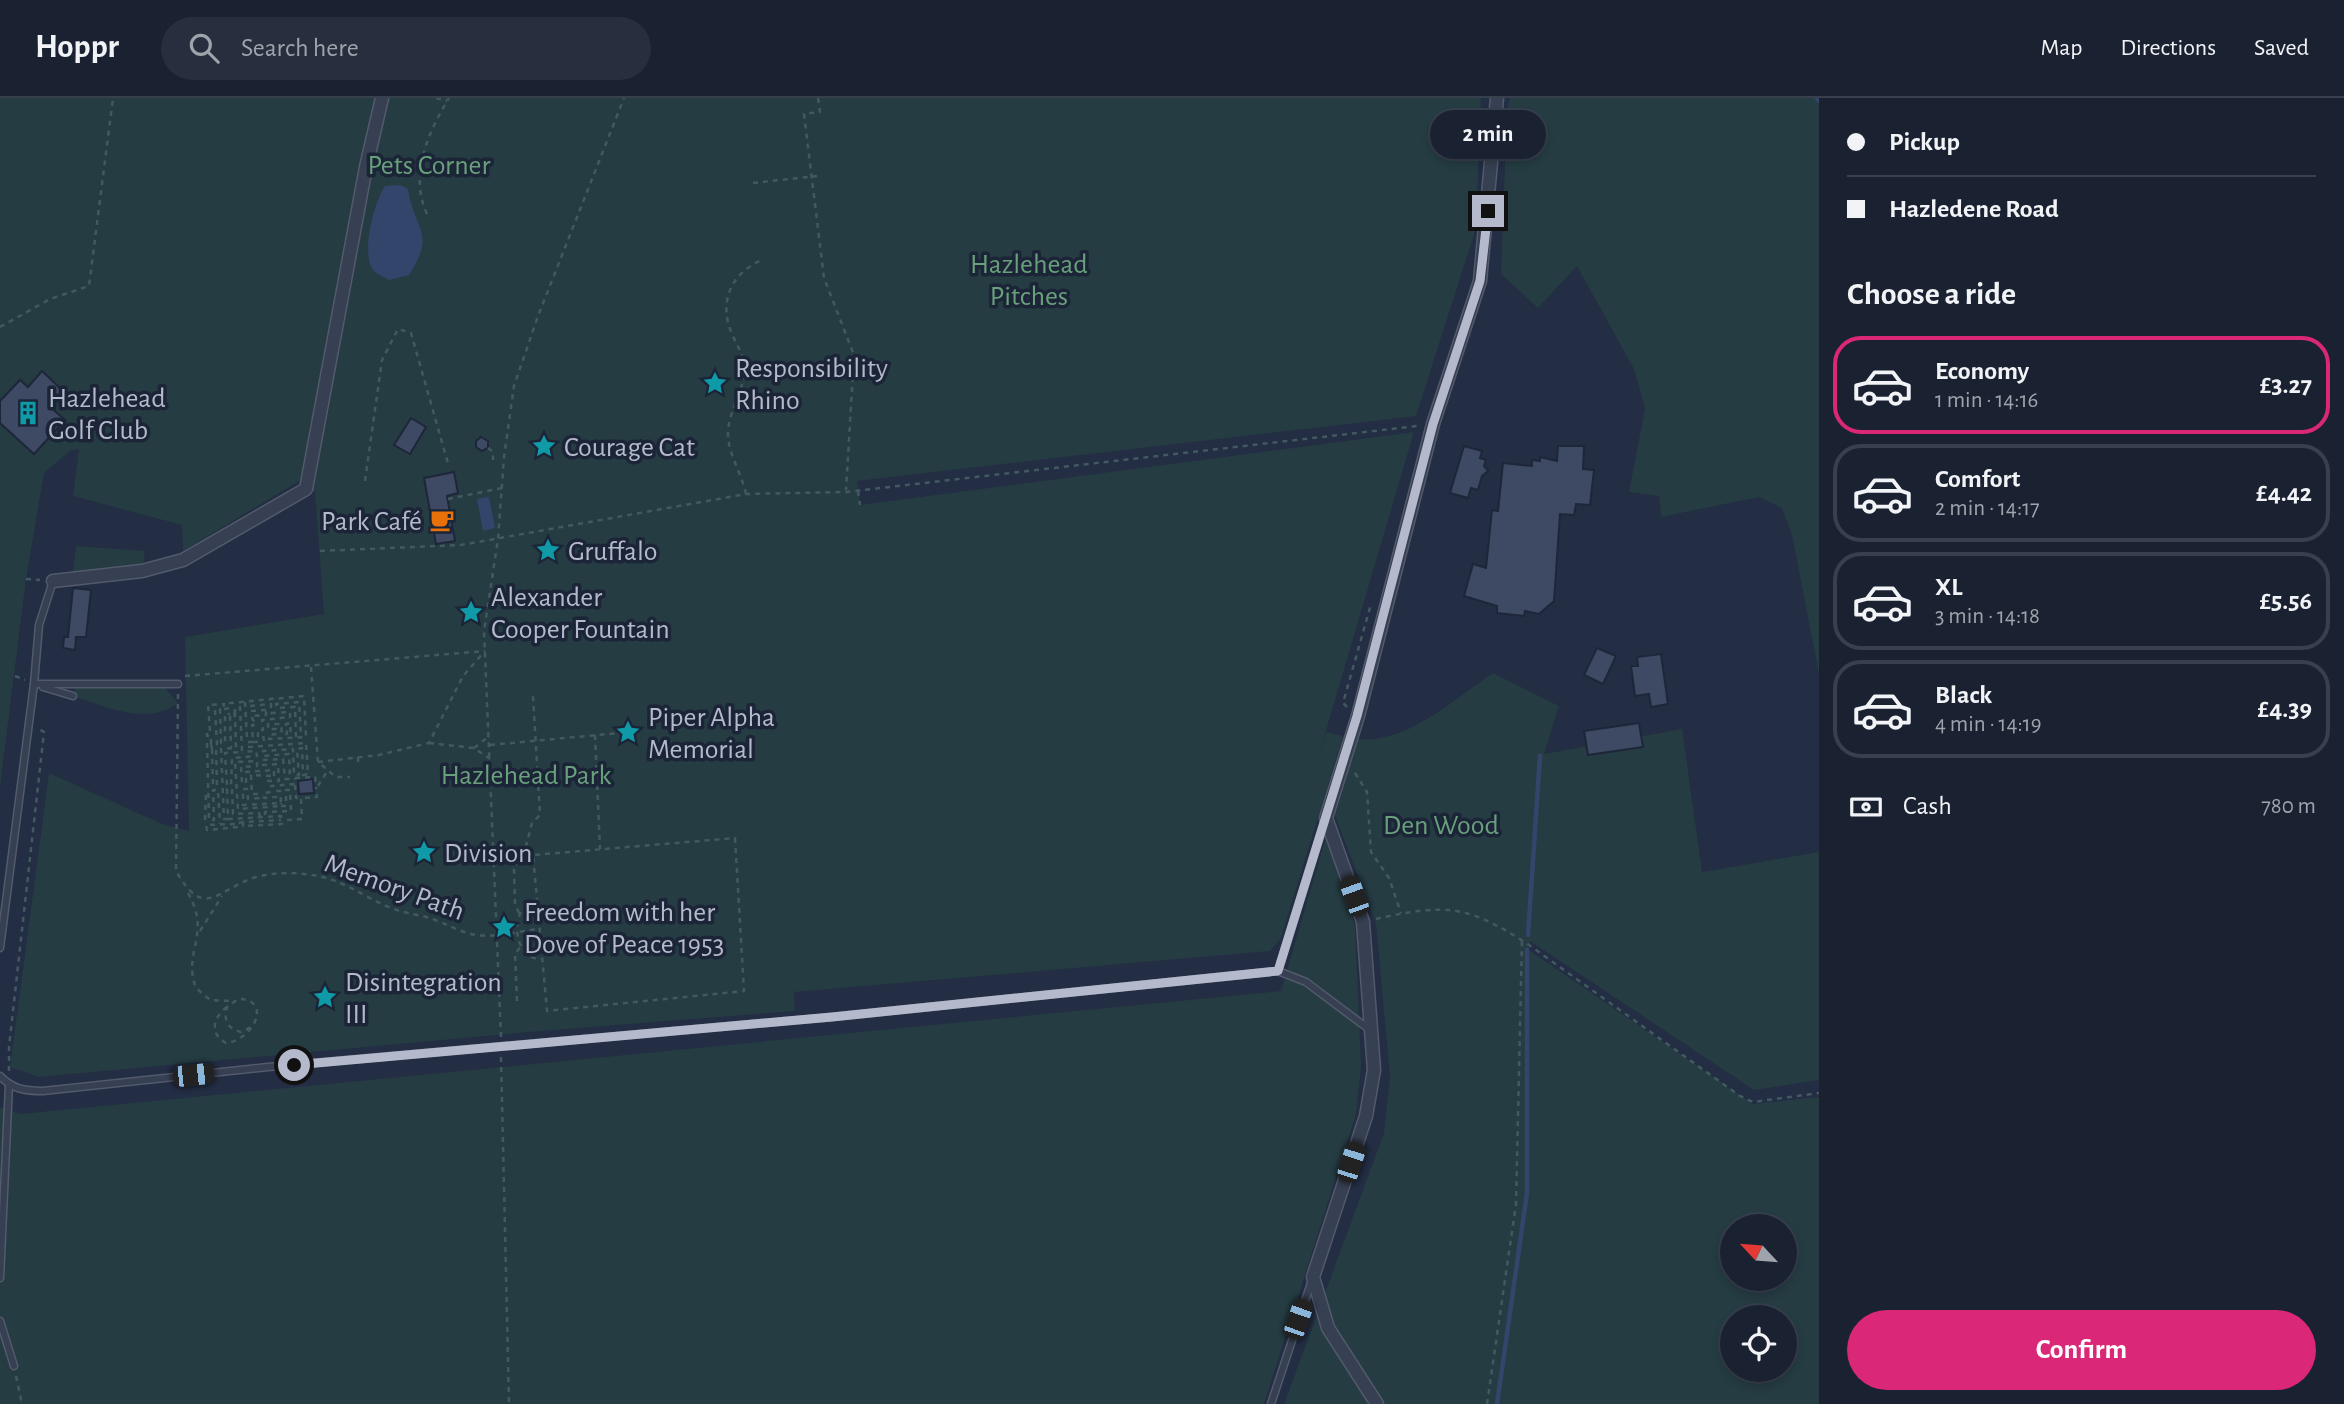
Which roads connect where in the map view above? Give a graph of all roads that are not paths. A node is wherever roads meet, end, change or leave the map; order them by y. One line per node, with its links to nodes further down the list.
1 (382, 98): 3 (street)
2 (1497, 98): 7 (street)
3 (53, 581): 4 (lane)
4 (34, 684): 5 (lane); 6 (lane); 8 (lane)
5 (178, 684)
6 (73, 696)
7 (1326, 818): 9 (lane); 10 (street)
8 (0, 948)
9 (1278, 971): 10 (lane); 12 (lane)
10 (1371, 1031): 13 (street)
11 (0, 1076): 12 (lane)
12 (9, 1085): 14 (lane)
13 (1313, 1277): 17 (lane); 18 (street)
14 (0, 1278)
15 (0, 1321): 16 (lane)
16 (14, 1366)
17 (1270, 1404)
18 (1377, 1404)

